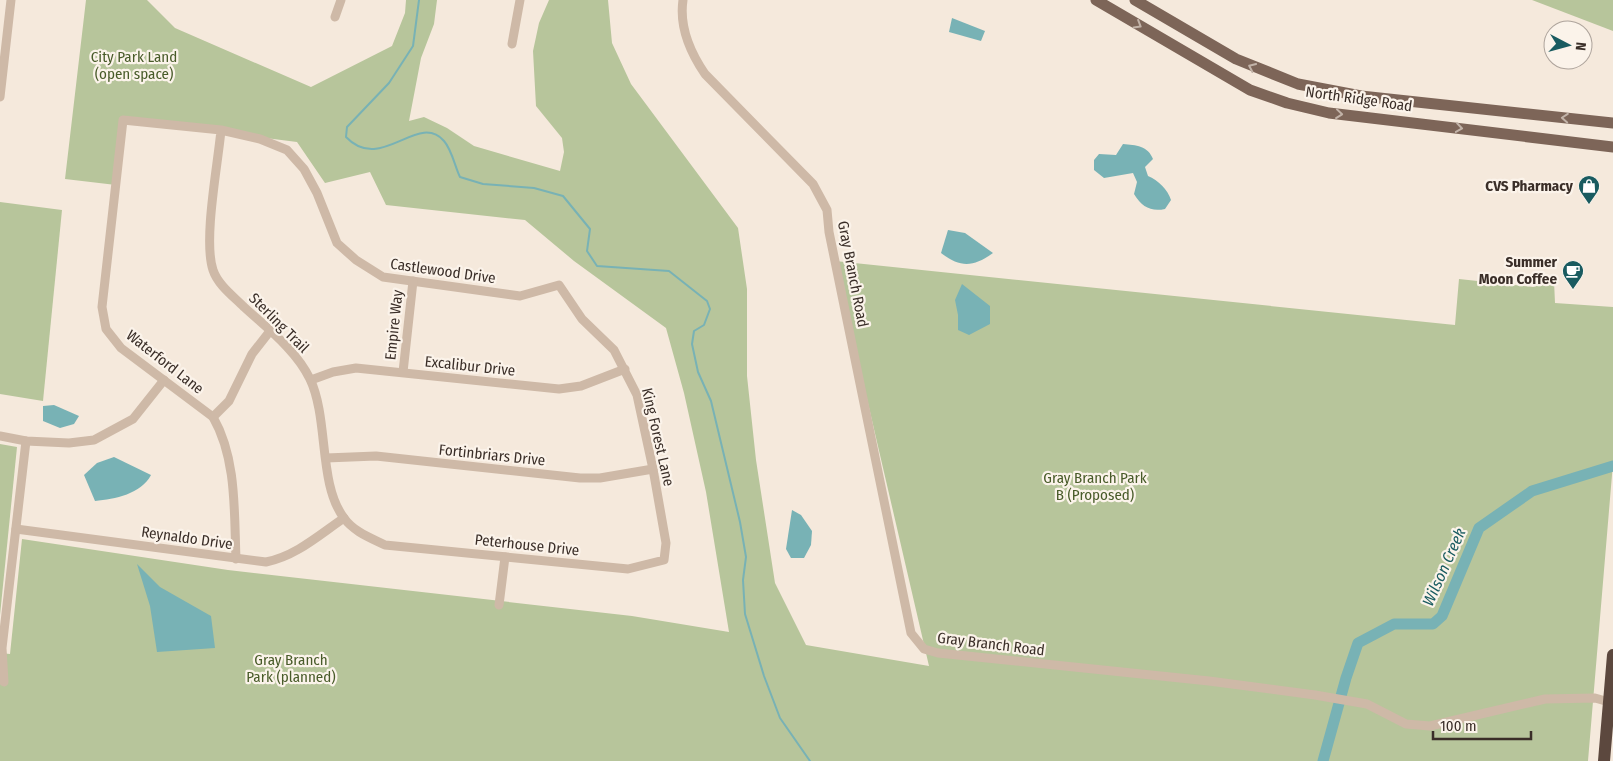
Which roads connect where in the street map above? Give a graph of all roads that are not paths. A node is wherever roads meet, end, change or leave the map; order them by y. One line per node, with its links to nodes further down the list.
1 (11, 0): 10 (street)
2 (341, 0): 7 (street)
3 (520, 0): 8 (street)
4 (683, 0): 40 (street, Gray Branch Road)
5 (1096, 0): 11 (main road, North Ridge Road, one-way to 11)
6 (1135, 0): 9 (main road, North Ridge Road, one-way to 6)
7 (335, 17)
8 (512, 44)
9 (1298, 84): 11 (main road); 12 (main road, North Ridge Road)
10 (0, 97)
11 (1291, 104): 16 (main road, North Ridge Road, one-way to 16)
12 (1488, 110): 14 (main road, North Ridge Road, one-way to 12); 16 (main road)
13 (123, 120): 15 (street, Castlewood Drive); 23 (street, Waterford Lane)
14 (1613, 123)
15 (221, 130): 18 (street, Castlewood Drive); 20 (street, Sterling Trail)
16 (1485, 132): 17 (main road, North Ridge Road)
17 (1613, 148)
18 (412, 281): 19 (street, Castlewood Drive); 22 (street, Empire Way)
19 (559, 285): 21 (street, King Forest Lane)
20 (270, 331): 24 (street, Sterling Trail); 25 (street)
21 (625, 369): 22 (street, Excalibur Drive); 29 (street, King Forest Lane)
22 (403, 372): 24 (street, Excalibur Drive)
23 (164, 380): 25 (street, Waterford Lane); 27 (street)
24 (311, 380): 28 (street, Sterling Trail)
25 (213, 417): 34 (street, Waterford Lane)
26 (0, 436): 27 (street)
27 (26, 441): 31 (street)
28 (326, 458): 29 (street, Fortinbriars Drive); 30 (street, Sterling Trail)
29 (653, 469): 35 (street, King Forest Lane)
30 (344, 518): 32 (street, Sterling Trail); 34 (street, Reynaldo Drive)
31 (16, 529): 34 (street, Reynaldo Drive); 37 (street)
32 (385, 545): 33 (street, Peterhouse Drive)
33 (505, 557): 35 (street, Peterhouse Drive); 36 (street)
34 (236, 559)
35 (664, 560)
36 (499, 605)
37 (1, 647): 39 (street)
38 (1613, 655): 40 (highway)
39 (4, 682)
40 (1611, 702): 41 (highway)
41 (1604, 761)

